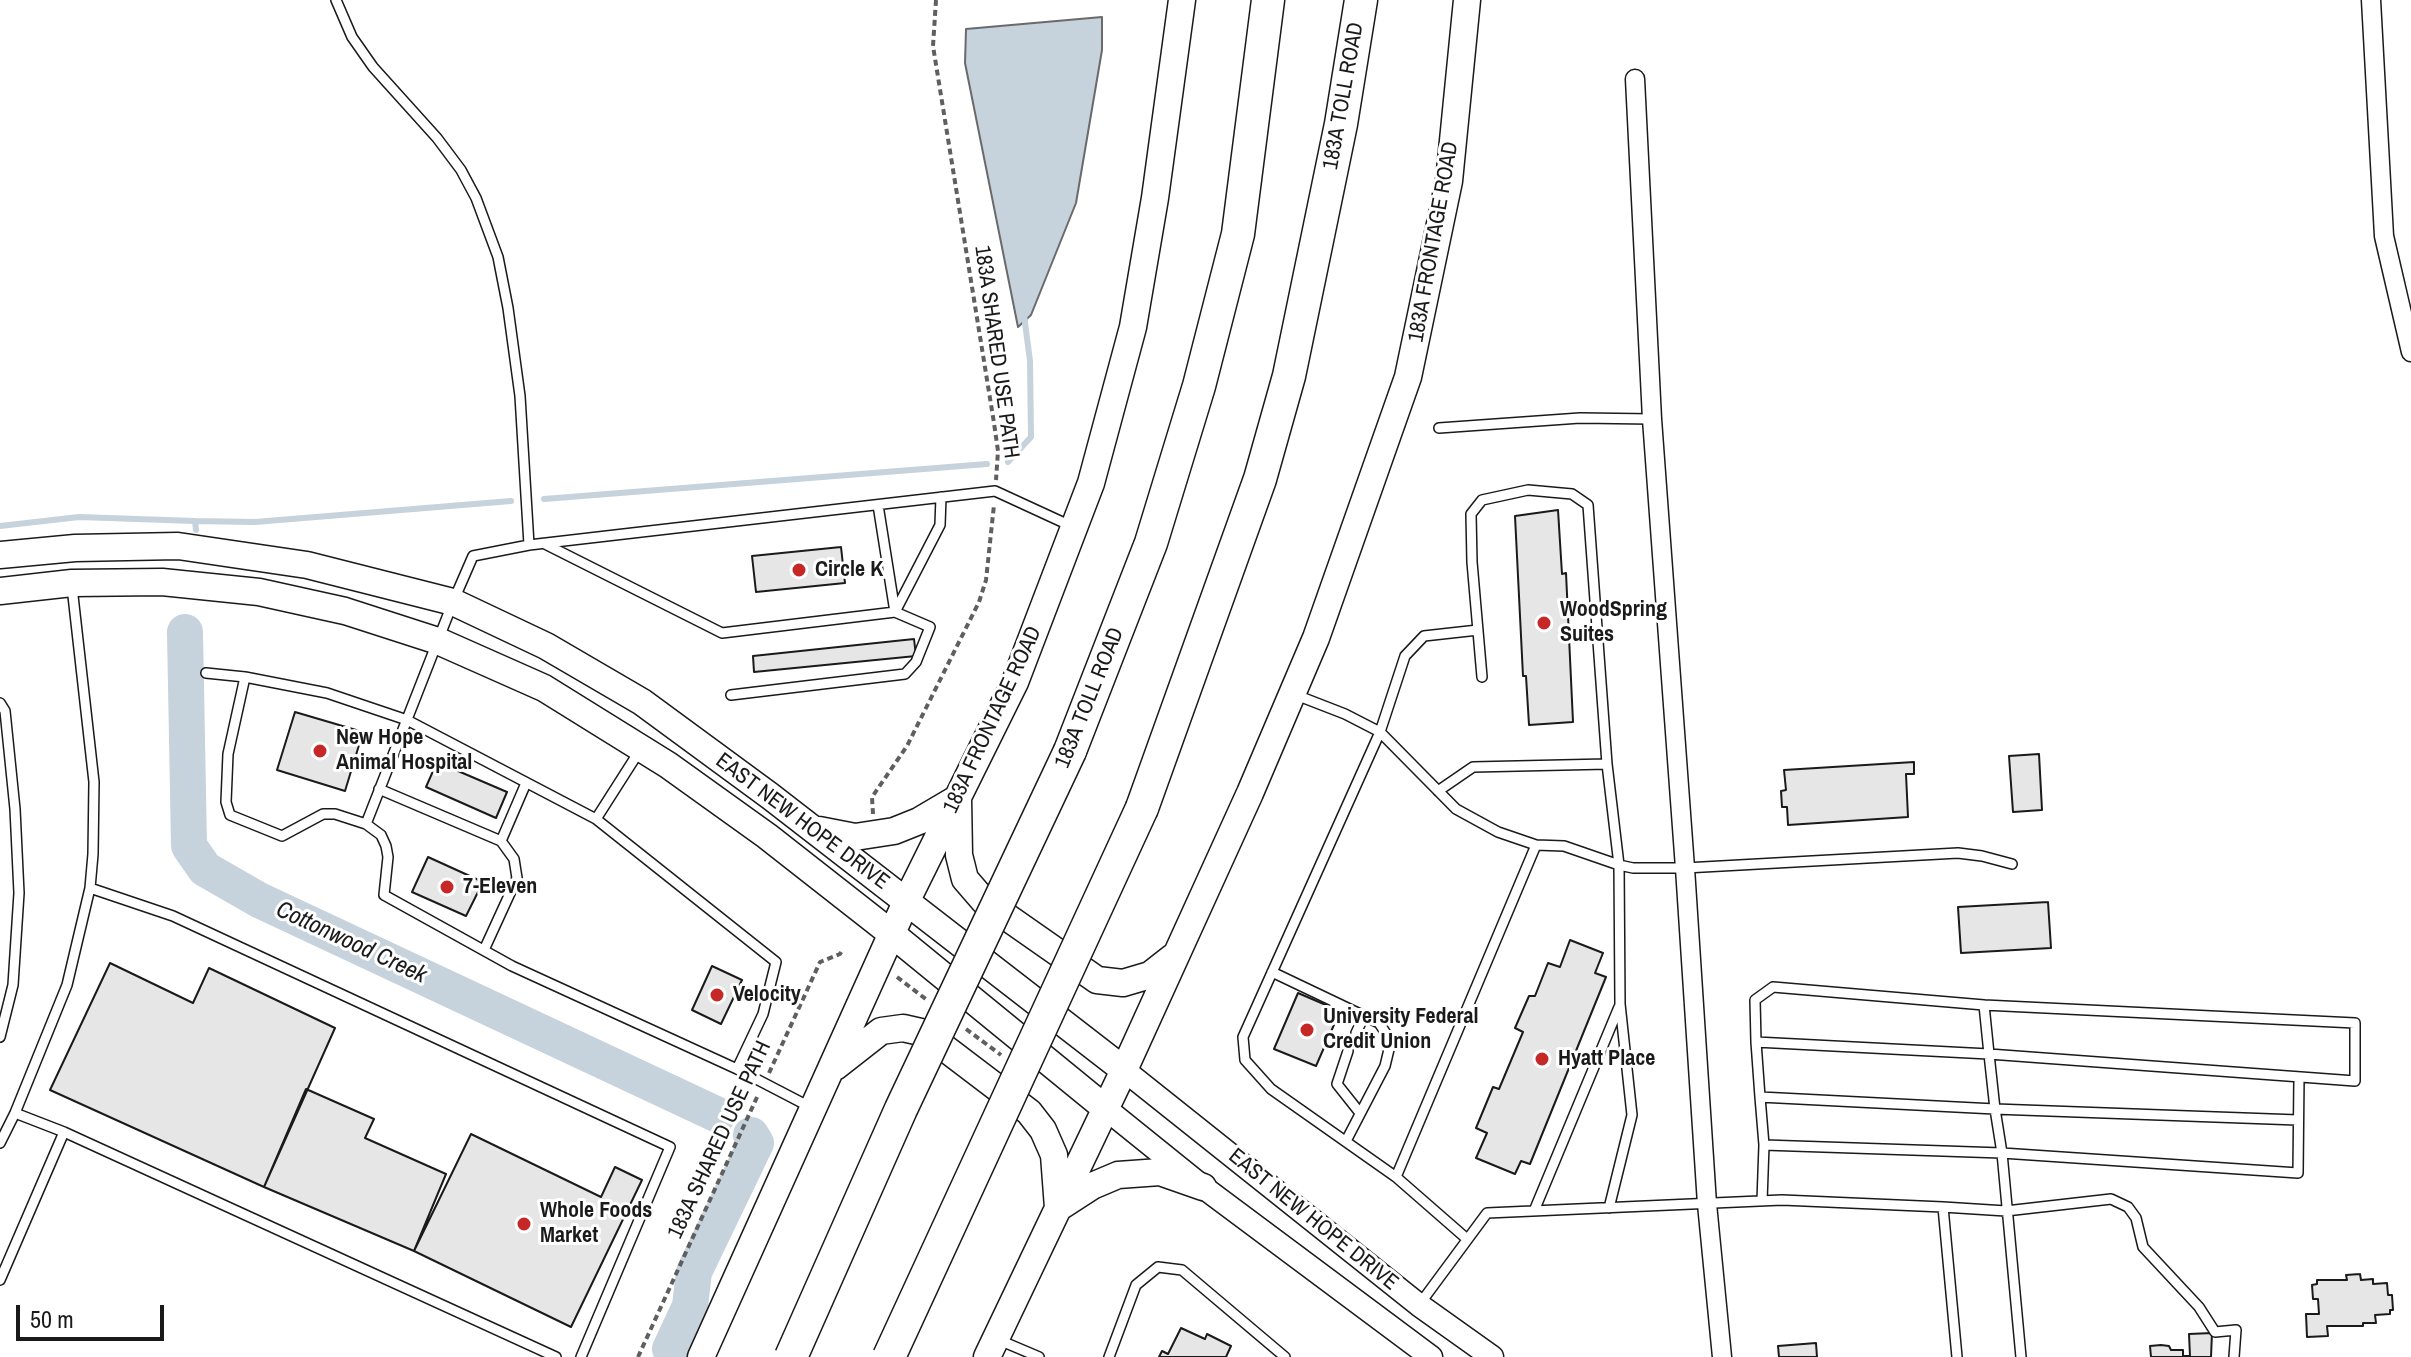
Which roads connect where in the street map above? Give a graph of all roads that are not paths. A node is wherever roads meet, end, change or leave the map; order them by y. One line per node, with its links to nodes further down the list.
1 (336, 0): 15 (lane)
2 (1182, 0): 13 (main road, 183A FRONTAGE ROAD)
3 (1268, 0): 91 (highway, 183A TOLL ROAD, bridge)
4 (1361, 0): 92 (highway, 183A TOLL ROAD, bridge)
5 (1467, 0): 26 (main road, 183A FRONTAGE ROAD)
6 (2371, 0): 8 (street)
7 (1635, 79): 9 (street)
8 (2411, 352)
9 (1652, 419): 10 (lane); 44 (street)
10 (1439, 428)
11 (941, 497): 12 (lane); 13 (lane); 20 (lane)
12 (878, 505): 14 (lane); 20 (lane)
13 (1074, 527): 36 (main road, 183A FRONTAGE ROAD)
14 (545, 544): 15 (lane); 20 (lane)
15 (529, 545): 19 (lane)
16 (0, 555): 19 (main road, EAST NEW HOPE DRIVE)
17 (72, 583): 18 (main road, EAST NEW HOPE DRIVE); 22 (main road, EAST NEW HOPE DRIVE); 45 (lane)
18 (0, 591)
19 (453, 602): 22 (lane); 39 (main road, EAST NEW HOPE DRIVE)
20 (895, 612): 27 (lane)
21 (1478, 630): 25 (lane); 30 (lane); 32 (lane)
22 (438, 641): 29 (lane); 31 (main road, EAST NEW HOPE DRIVE)
23 (206, 673): 24 (lane)
24 (245, 677): 29 (lane); 38 (lane)
25 (1482, 677)
26 (1292, 694): 30 (lane); 49 (main road, 183A FRONTAGE ROAD)
27 (731, 695)
28 (0, 703): 55 (lane)
29 (407, 720): 33 (lane); 34 (lane)
30 (1380, 732): 35 (lane); 50 (lane)
31 (641, 748): 37 (lane); 47 (main road, EAST NEW HOPE DRIVE)
32 (1607, 764): 35 (lane); 43 (lane)
33 (526, 783): 37 (lane); 40 (lane)
34 (379, 789): 38 (lane); 40 (lane)
35 (1438, 791): 41 (lane)
36 (958, 798): 39 (main road); 46 (main road, 183A FRONTAGE ROAD); 49 (main road)
37 (596, 819): 59 (lane)
38 (366, 824): 48 (lane)
39 (811, 828): 46 (main road, EAST NEW HOPE DRIVE)
40 (501, 841): 48 (lane)
41 (1536, 845): 43 (lane); 75 (lane)
42 (2012, 864): 44 (lane)
43 (1619, 865): 44 (lane); 51 (lane)
44 (1685, 868): 78 (street)
45 (90, 888): 67 (lane); 89 (lane)
46 (906, 902): 47 (main road, 183A FRONTAGE ROAD); 60 (main road, EAST NEW HOPE DRIVE)
47 (892, 934): 61 (main road, 183A FRONTAGE ROAD); 65 (main road, EAST NEW HOPE DRIVE)
48 (484, 950): 59 (lane)
49 (1176, 955): 60 (main road, 183A FRONTAGE ROAD)
50 (1272, 972): 53 (lane); 71 (lane)
51 (1620, 1004): 81 (lane); 82 (lane)
52 (1984, 1005): 56 (lane); 58 (lane); 62 (lane)
53 (1364, 1016): 54 (lane); 68 (lane)
54 (1356, 1033)
55 (0, 1037)
56 (1756, 1042): 58 (lane); 63 (lane)
57 (1348, 1051): 68 (lane)
58 (1989, 1054): 62 (lane); 66 (lane)
59 (737, 1069): 64 (lane)
60 (1124, 1070): 65 (main road, 183A FRONTAGE ROAD); 86 (street, EAST NEW HOPE DRIVE)
61 (829, 1072): 64 (main road, 183A FRONTAGE ROAD); 80 (main road)
62 (2299, 1077): 69 (lane)
63 (1760, 1097): 66 (lane); 73 (lane)
64 (812, 1108): 90 (main road, 183A FRONTAGE ROAD)
65 (1105, 1108): 76 (street, EAST NEW HOPE DRIVE); 80 (main road, 183A FRONTAGE ROAD)
66 (1995, 1109): 69 (lane); 74 (lane)
67 (15, 1113): 70 (lane); 72 (lane)
68 (1360, 1113): 71 (lane)
69 (2298, 1120): 74 (lane)
70 (64, 1132): 85 (lane); 88 (lane)
71 (1346, 1141): 75 (lane)
72 (0, 1143)
73 (1764, 1145): 74 (lane); 77 (lane)
74 (2002, 1153): 83 (lane)
75 (1396, 1177): 84 (lane)
76 (1203, 1187): 80 (main road); 96 (street, EAST NEW HOPE DRIVE)
77 (1762, 1201): 78 (lane); 79 (lane)
78 (1707, 1204): 81 (lane); 98 (street)
79 (1943, 1207): 83 (lane); 99 (lane)
80 (1058, 1208): 87 (main road, 183A FRONTAGE ROAD)
81 (1609, 1208): 82 (lane)
82 (1534, 1211): 84 (lane)
83 (2006, 1211): 100 (lane); 101 (lane)
84 (1467, 1239): 86 (lane)
85 (0, 1280)
86 (1419, 1305): 97 (street, EAST NEW HOPE DRIVE)
87 (992, 1348): 93 (lane)
88 (556, 1357)
89 (581, 1357)
90 (701, 1357)
91 (791, 1357)
92 (889, 1357)
93 (1039, 1357)
94 (1109, 1357): 95 (lane)
95 (1285, 1357)
96 (1431, 1357)
97 (1492, 1357)
98 (1722, 1357)
99 (1957, 1357)
100 (2021, 1357)
101 (2234, 1357)

